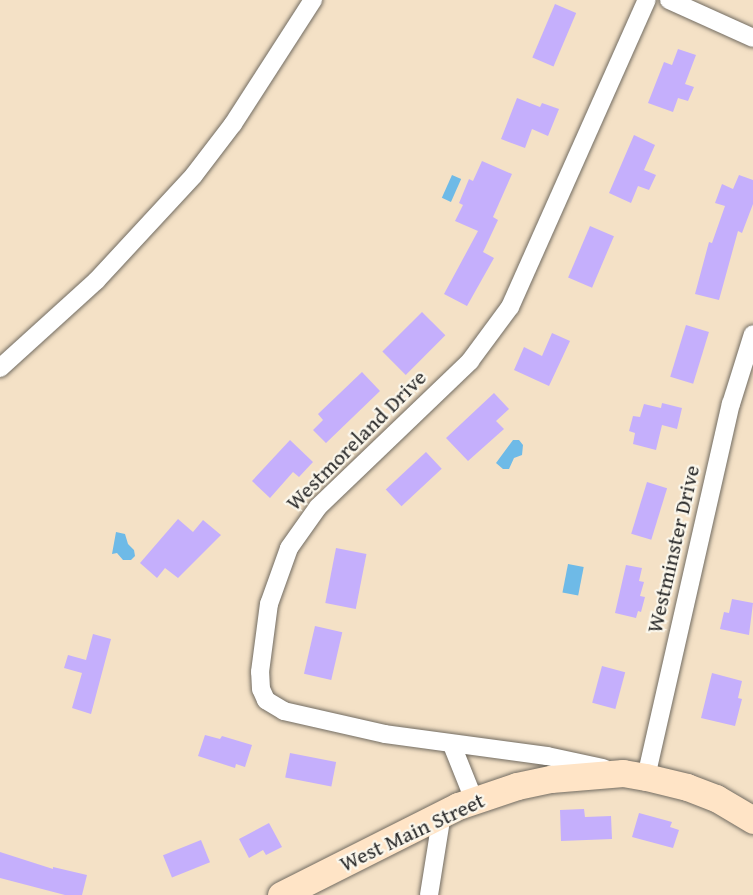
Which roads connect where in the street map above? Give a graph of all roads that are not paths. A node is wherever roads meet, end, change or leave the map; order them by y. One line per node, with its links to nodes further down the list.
1 (313, 0): 6 (street)
2 (647, 0): 7 (street, Westmoreland Drive)
3 (669, 0): 4 (street)
4 (753, 38)
5 (753, 334): 8 (street, Westminster Drive)
6 (0, 368)
7 (452, 745): 8 (street, Westmoreland Drive); 9 (street)
8 (634, 775): 9 (main road, West Main Street); 11 (main road, West Main Street)
9 (474, 800): 10 (main road, West Main Street)
10 (442, 814): 12 (main road, West Main Street); 13 (street)
11 (753, 820)
12 (281, 895)
13 (429, 895)

